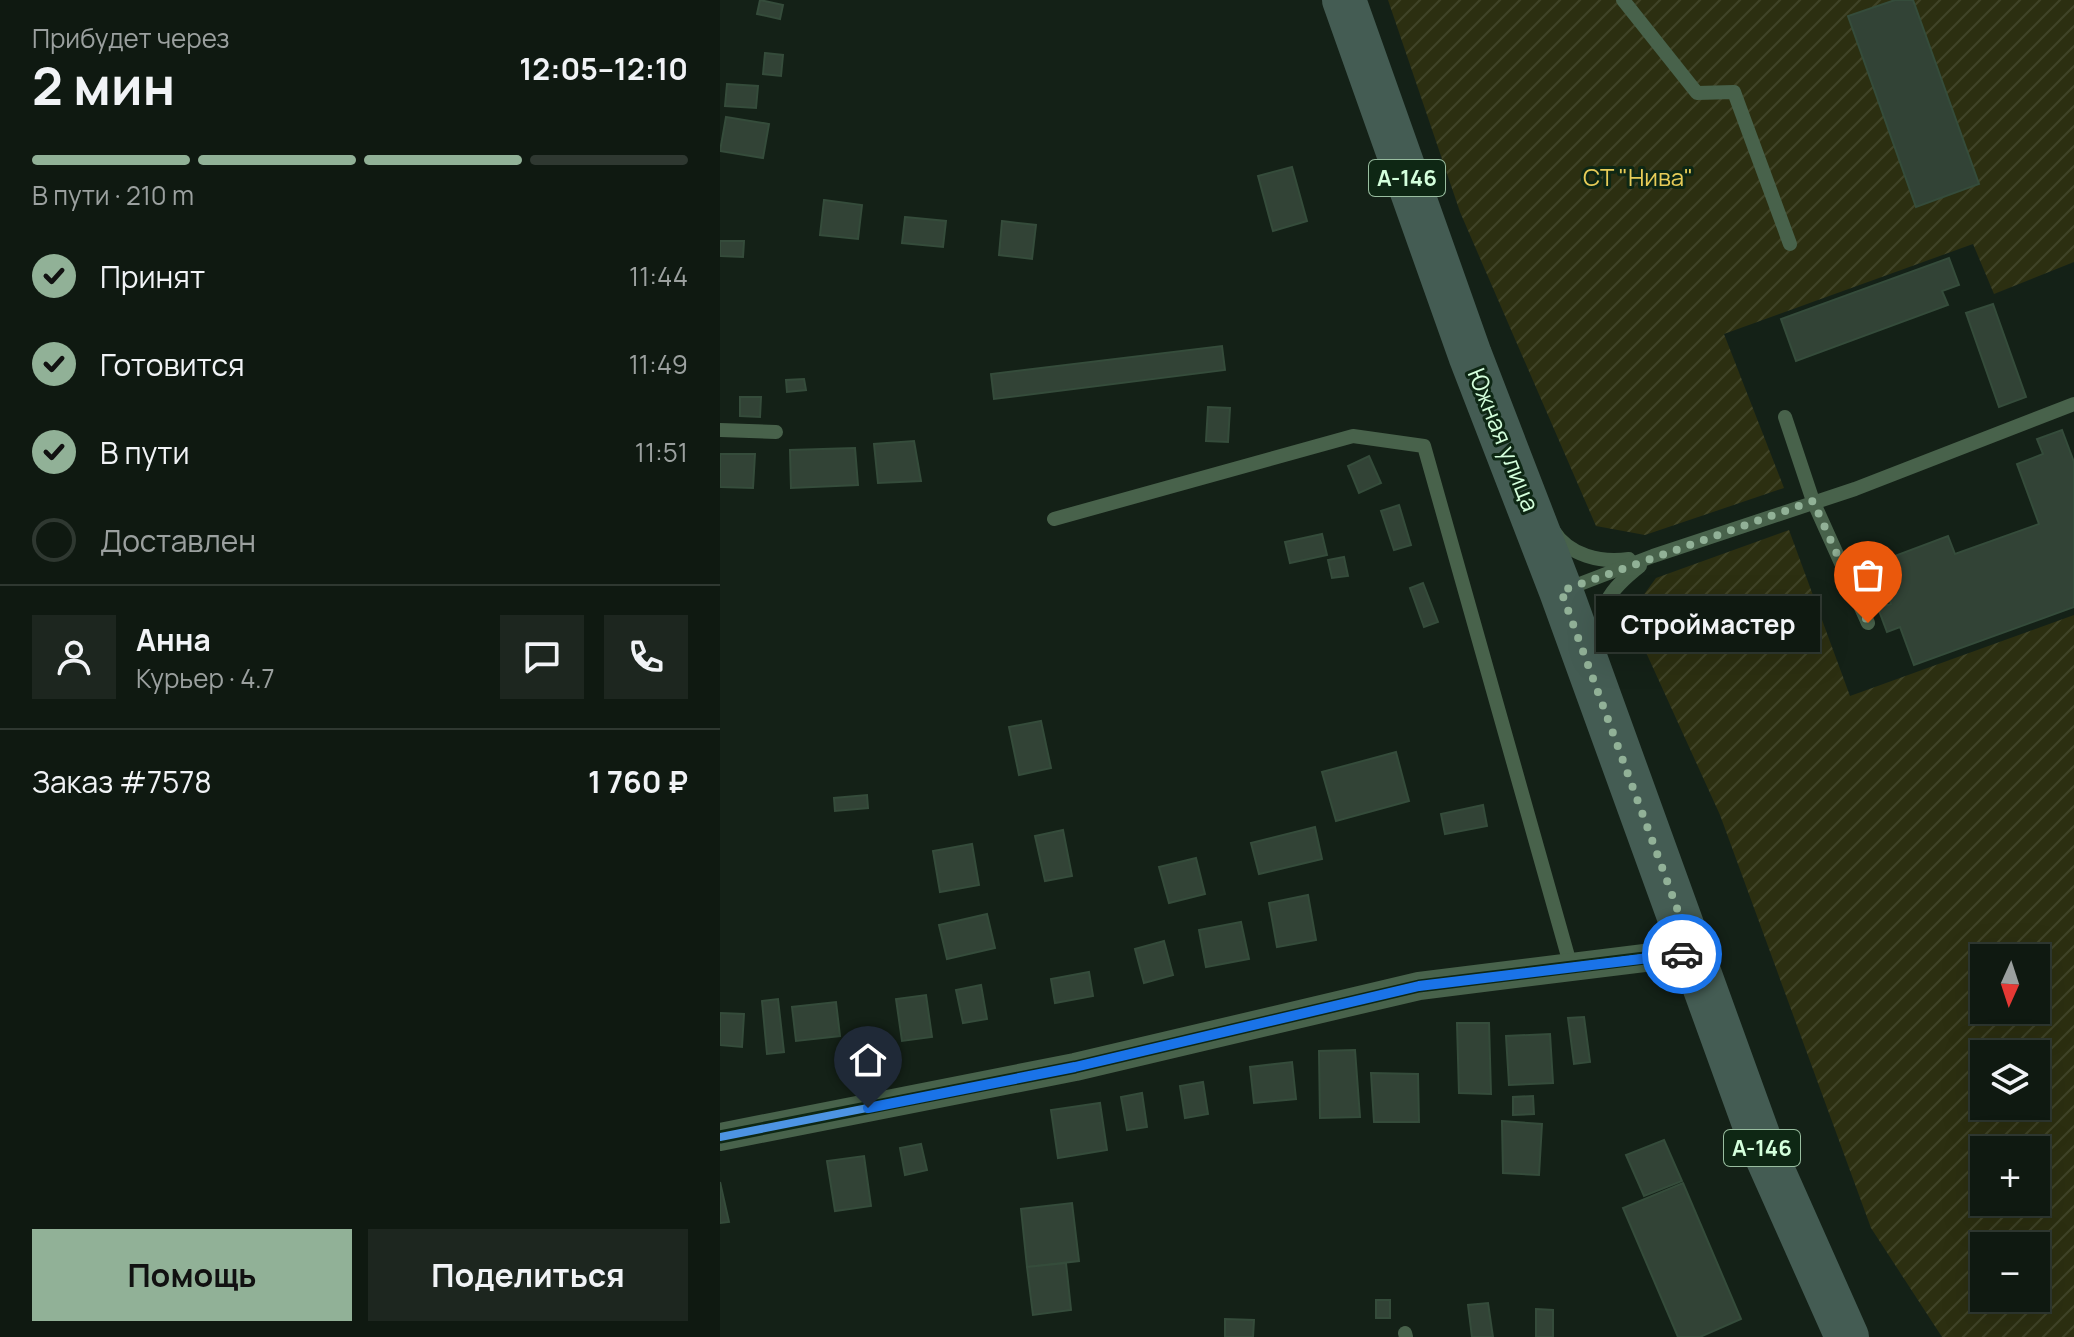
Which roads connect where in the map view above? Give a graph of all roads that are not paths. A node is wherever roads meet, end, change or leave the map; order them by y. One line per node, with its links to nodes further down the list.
1 (1344, 0): 4 (highway, Южная улица / А-146)
2 (1623, 0): 3 (lane)
3 (1790, 244)
4 (1470, 355): 11 (lane); 12 (highway, Южная улица / А-146)
5 (2074, 404): 9 (lane)
6 (1785, 417): 9 (lane)
7 (720, 430): 8 (lane)
8 (776, 432)
9 (1813, 501): 11 (lane); 13 (lane)
10 (1054, 519): 16 (lane)
11 (1653, 556): 12 (lane); 14 (lane)
12 (1561, 591): 14 (highway, Южная улица / А-146)
13 (1868, 623)
14 (1666, 878): 15 (highway, А-146)
15 (1693, 952): 16 (street); 18 (highway, А-146)
16 (1571, 967): 17 (street)
17 (720, 1137)
18 (1847, 1337)

